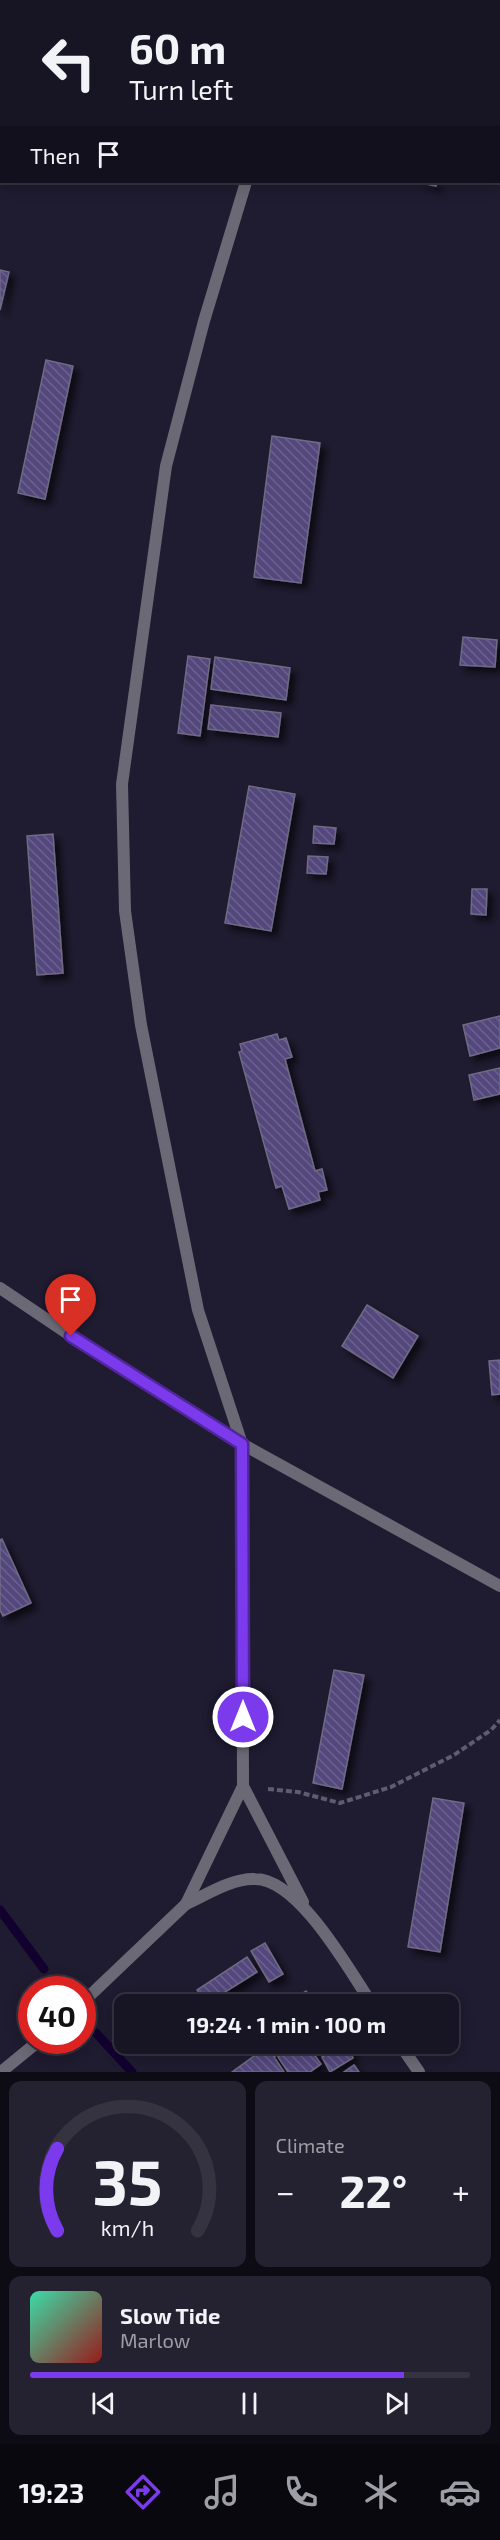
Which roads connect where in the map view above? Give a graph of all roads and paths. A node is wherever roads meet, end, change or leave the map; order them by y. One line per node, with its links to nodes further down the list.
1 (246, 183): 3 (street)
2 (0, 1288): 3 (street)
3 (242, 1444): 4 (street); 6 (street)
4 (500, 1586)
5 (500, 1720): 6 (path)
6 (243, 1786): 7 (street); 8 (street)
7 (186, 1904): 8 (street); 9 (street)
8 (305, 1907): 10 (street)
9 (96, 1990)
10 (365, 1994)
11 (23, 2054): 13 (street)
12 (407, 2054): 14 (street)
13 (1, 2072)
14 (419, 2072)

